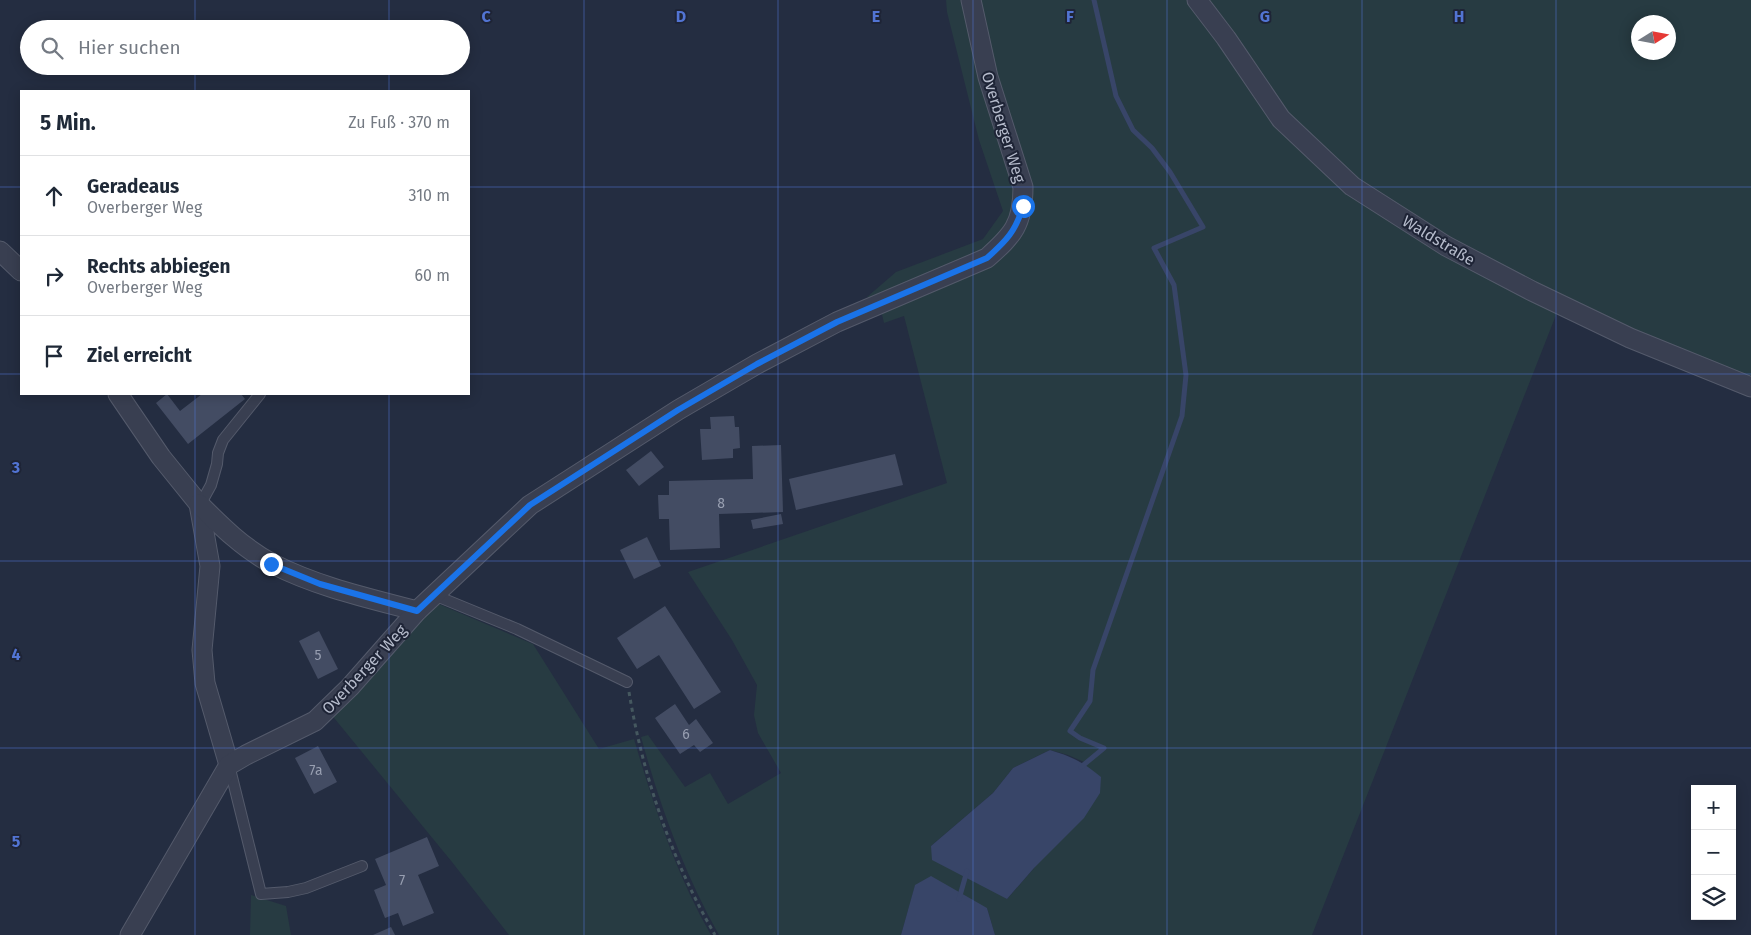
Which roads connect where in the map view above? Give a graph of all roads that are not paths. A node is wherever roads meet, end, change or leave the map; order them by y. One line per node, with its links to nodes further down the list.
1 (971, 0): 9 (street, Overberger Weg)
2 (1197, 0): 5 (street, Waldstraße)
3 (0, 250): 4 (street)
4 (20, 270)
5 (1751, 388)
6 (119, 395): 8 (street, Overberger Weg)
7 (259, 395): 8 (lane)
8 (199, 505): 10 (street, Overberger Weg); 12 (street, Overberger Weg)
9 (434, 595): 10 (street, Overberger Weg); 11 (lane)
10 (417, 611): 12 (street, Overberger Weg)
11 (627, 682)
12 (229, 765): 13 (lane); 14 (street)
13 (362, 866)
14 (130, 935)

